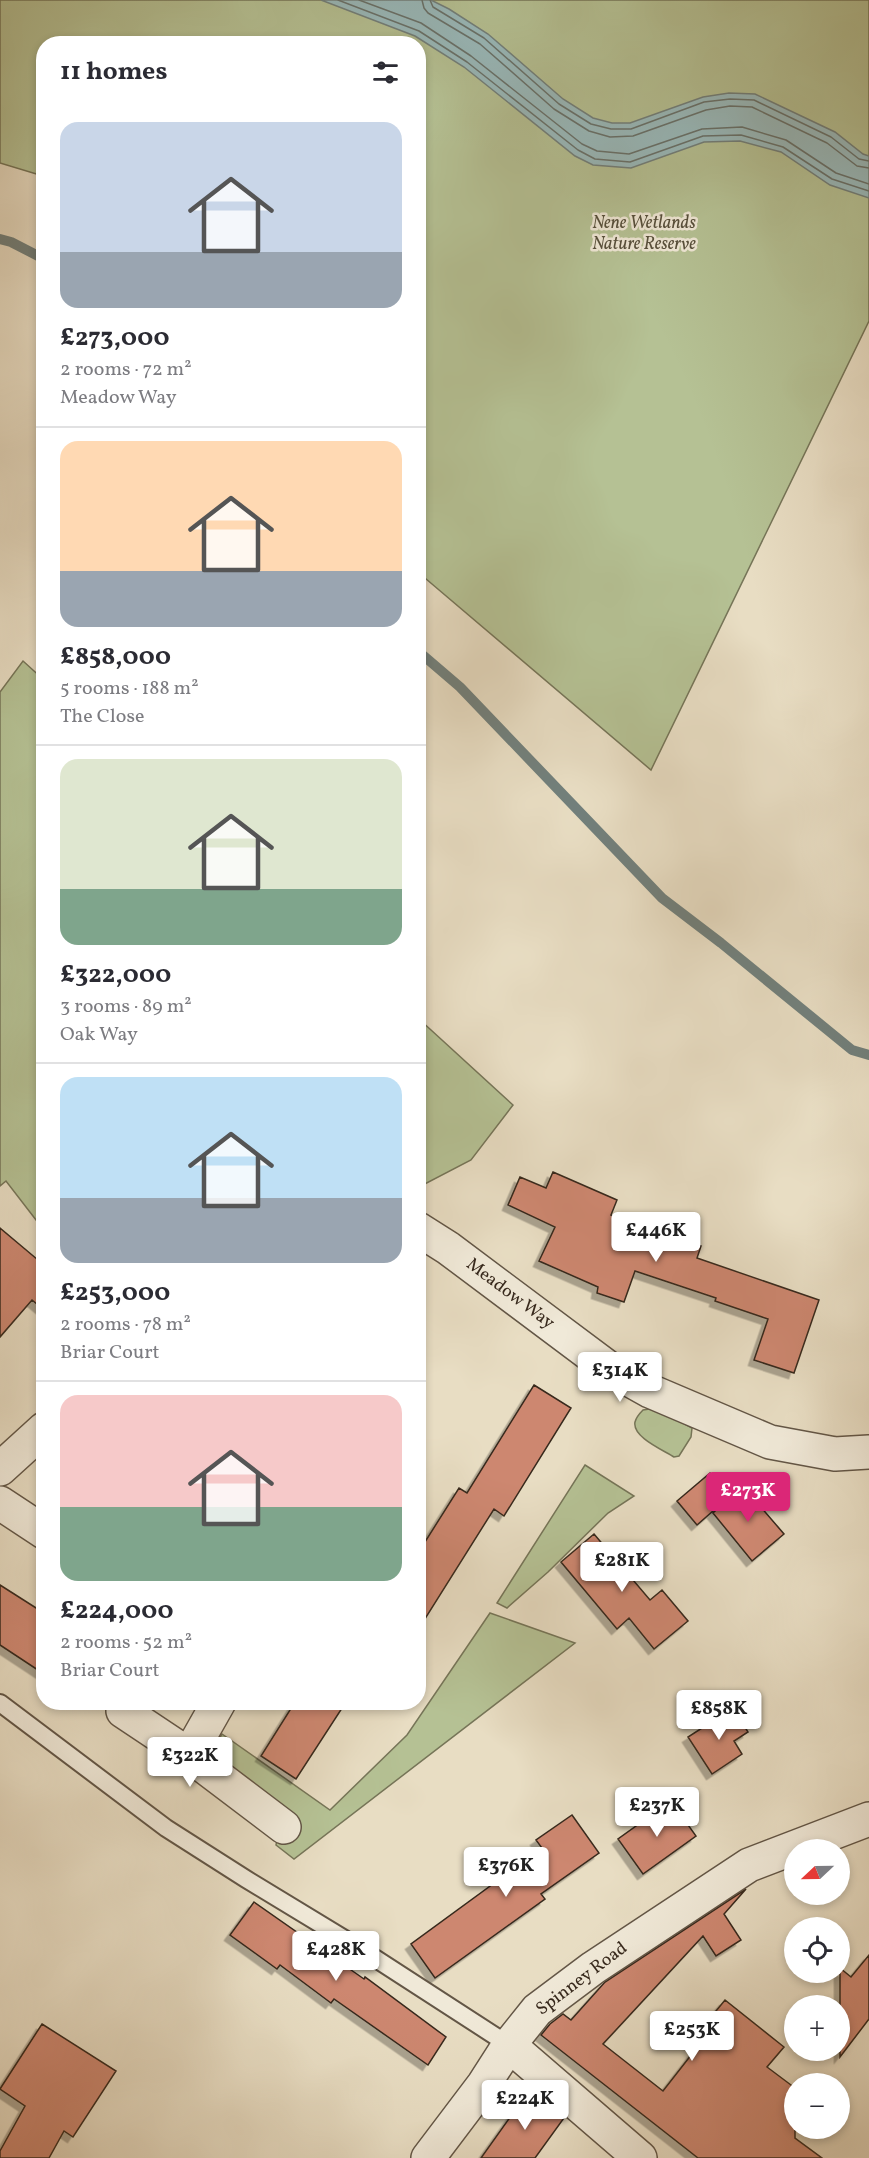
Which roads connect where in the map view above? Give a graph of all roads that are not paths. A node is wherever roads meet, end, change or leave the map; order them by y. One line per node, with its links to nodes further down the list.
1 (426, 1234): 3 (street, Meadow Way)
2 (36, 1436): 4 (street)
3 (869, 1452)
4 (0, 1468)
5 (0, 1503): 6 (street)
6 (36, 1527)
7 (0, 1703): 13 (lane)
8 (214, 1710): 10 (street)
9 (123, 1711): 10 (street)
10 (189, 1755): 12 (street)
11 (869, 1819): 13 (street, Spinney Road)
12 (284, 1827)
13 (509, 2045): 14 (street); 15 (street, Spinney Road)
14 (635, 2157)
15 (428, 2158)

